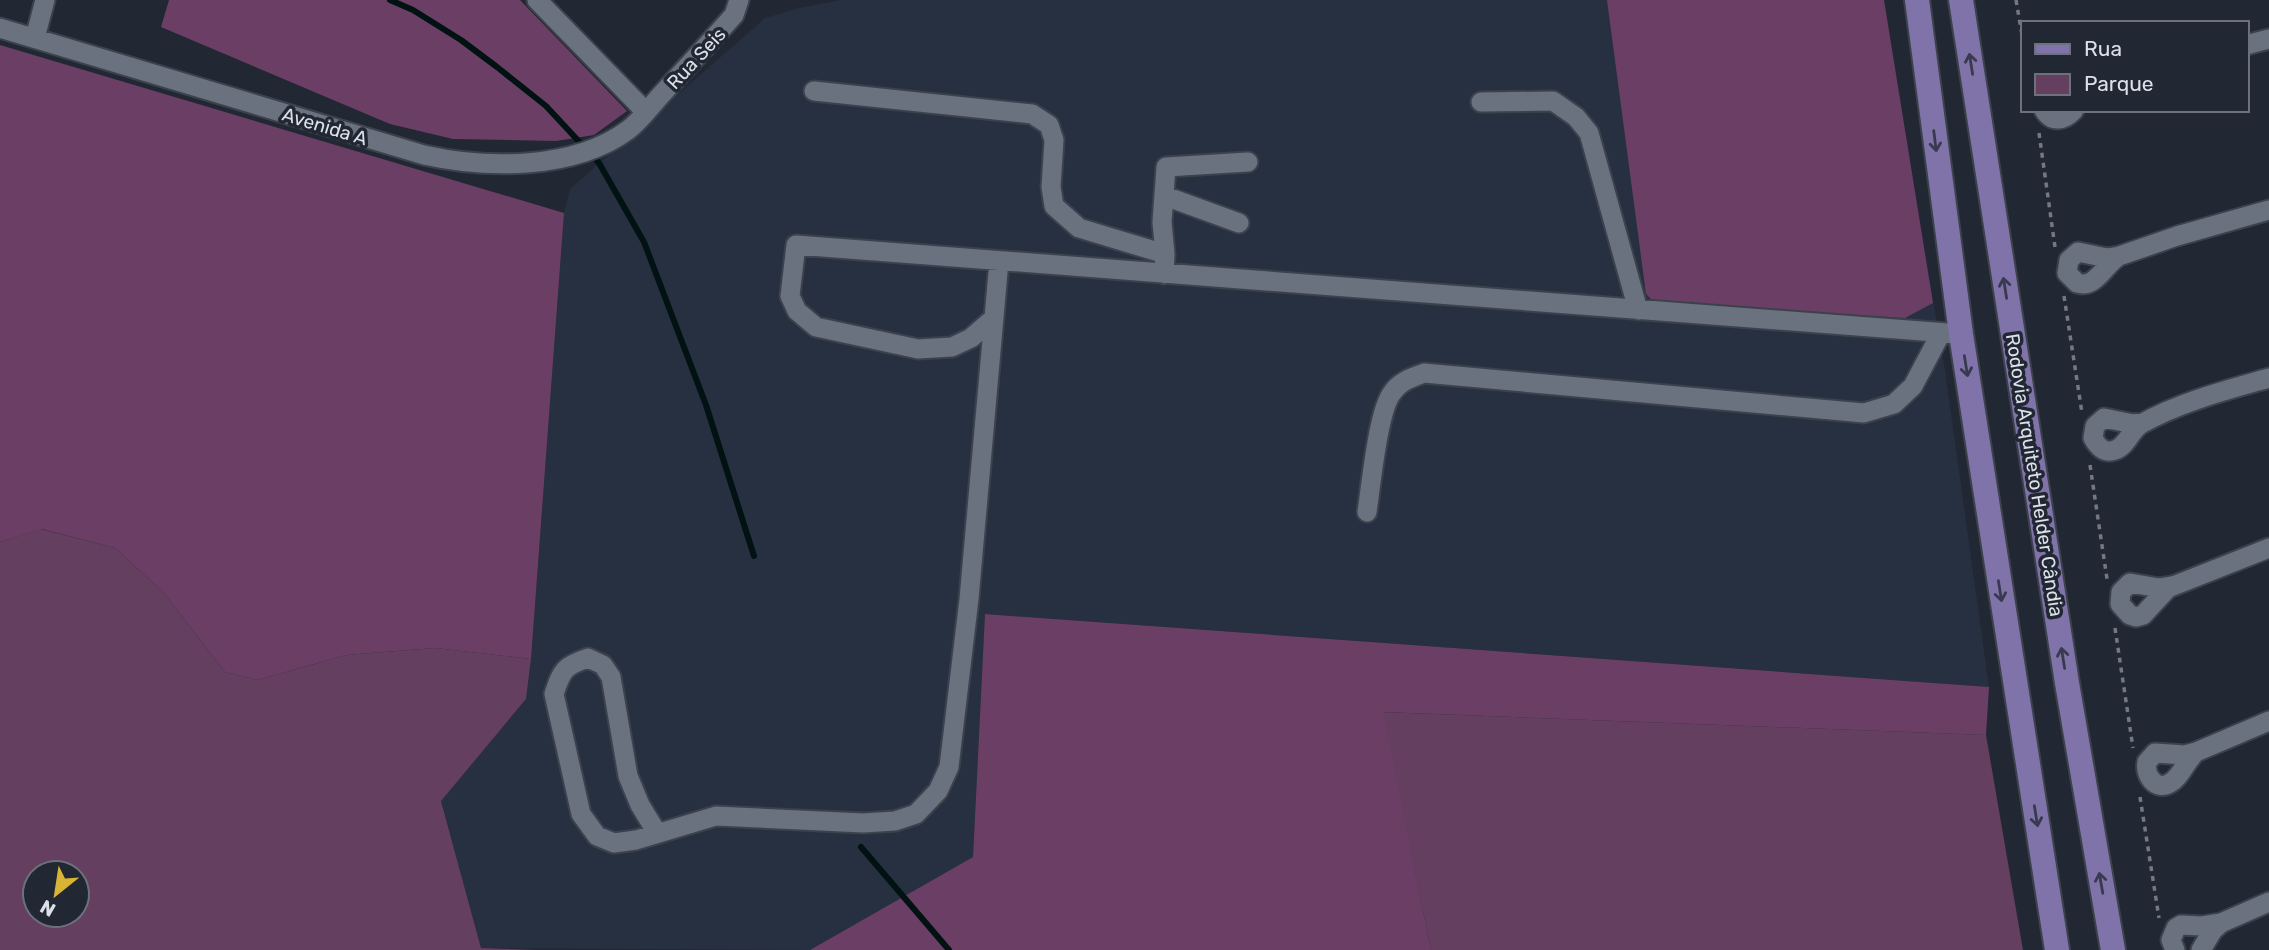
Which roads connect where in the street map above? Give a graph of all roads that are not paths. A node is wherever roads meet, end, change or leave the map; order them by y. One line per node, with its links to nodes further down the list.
1 (45, 0): 7 (street)
2 (537, 0): 12 (street)
3 (739, 0): 12 (street, Rua Seis)
4 (1917, 0): 25 (main road, one-way to 25)
5 (1961, 0): 37 (main road, Rodovia Arquiteto Helder Cândia, one-way to 5)
6 (0, 28): 7 (street, Avenida A)
7 (34, 38): 12 (street, Avenida A)
8 (2269, 39): 9 (street)
9 (2248, 44)
10 (814, 91): 19 (street)
11 (1481, 102): 23 (street)
12 (646, 112)
13 (2046, 112): 14 (street)
14 (2072, 112)
15 (1248, 162): 16 (street)
16 (1165, 196): 18 (street); 19 (street)
17 (2269, 210): 20 (street)
18 (1239, 223)
19 (1164, 254): 22 (street)
20 (2119, 256)
21 (999, 261): 22 (street); 24 (street); 24 (street)
22 (1164, 274): 23 (street)
23 (1638, 310): 25 (street)
24 (994, 317): 33 (street)
25 (1951, 333): 28 (street); 36 (main road, one-way to 36)
26 (2269, 378): 27 (street)
27 (2145, 422)
28 (1367, 512)
29 (2269, 548): 30 (street)
30 (2171, 586)
31 (2269, 721): 32 (street)
32 (2196, 752)
33 (657, 833): 33 (street)
34 (2269, 902): 35 (street)
35 (2221, 923): 38 (street); 39 (street)
36 (2057, 950)
37 (2113, 950)
38 (2175, 950)
39 (2201, 950)

